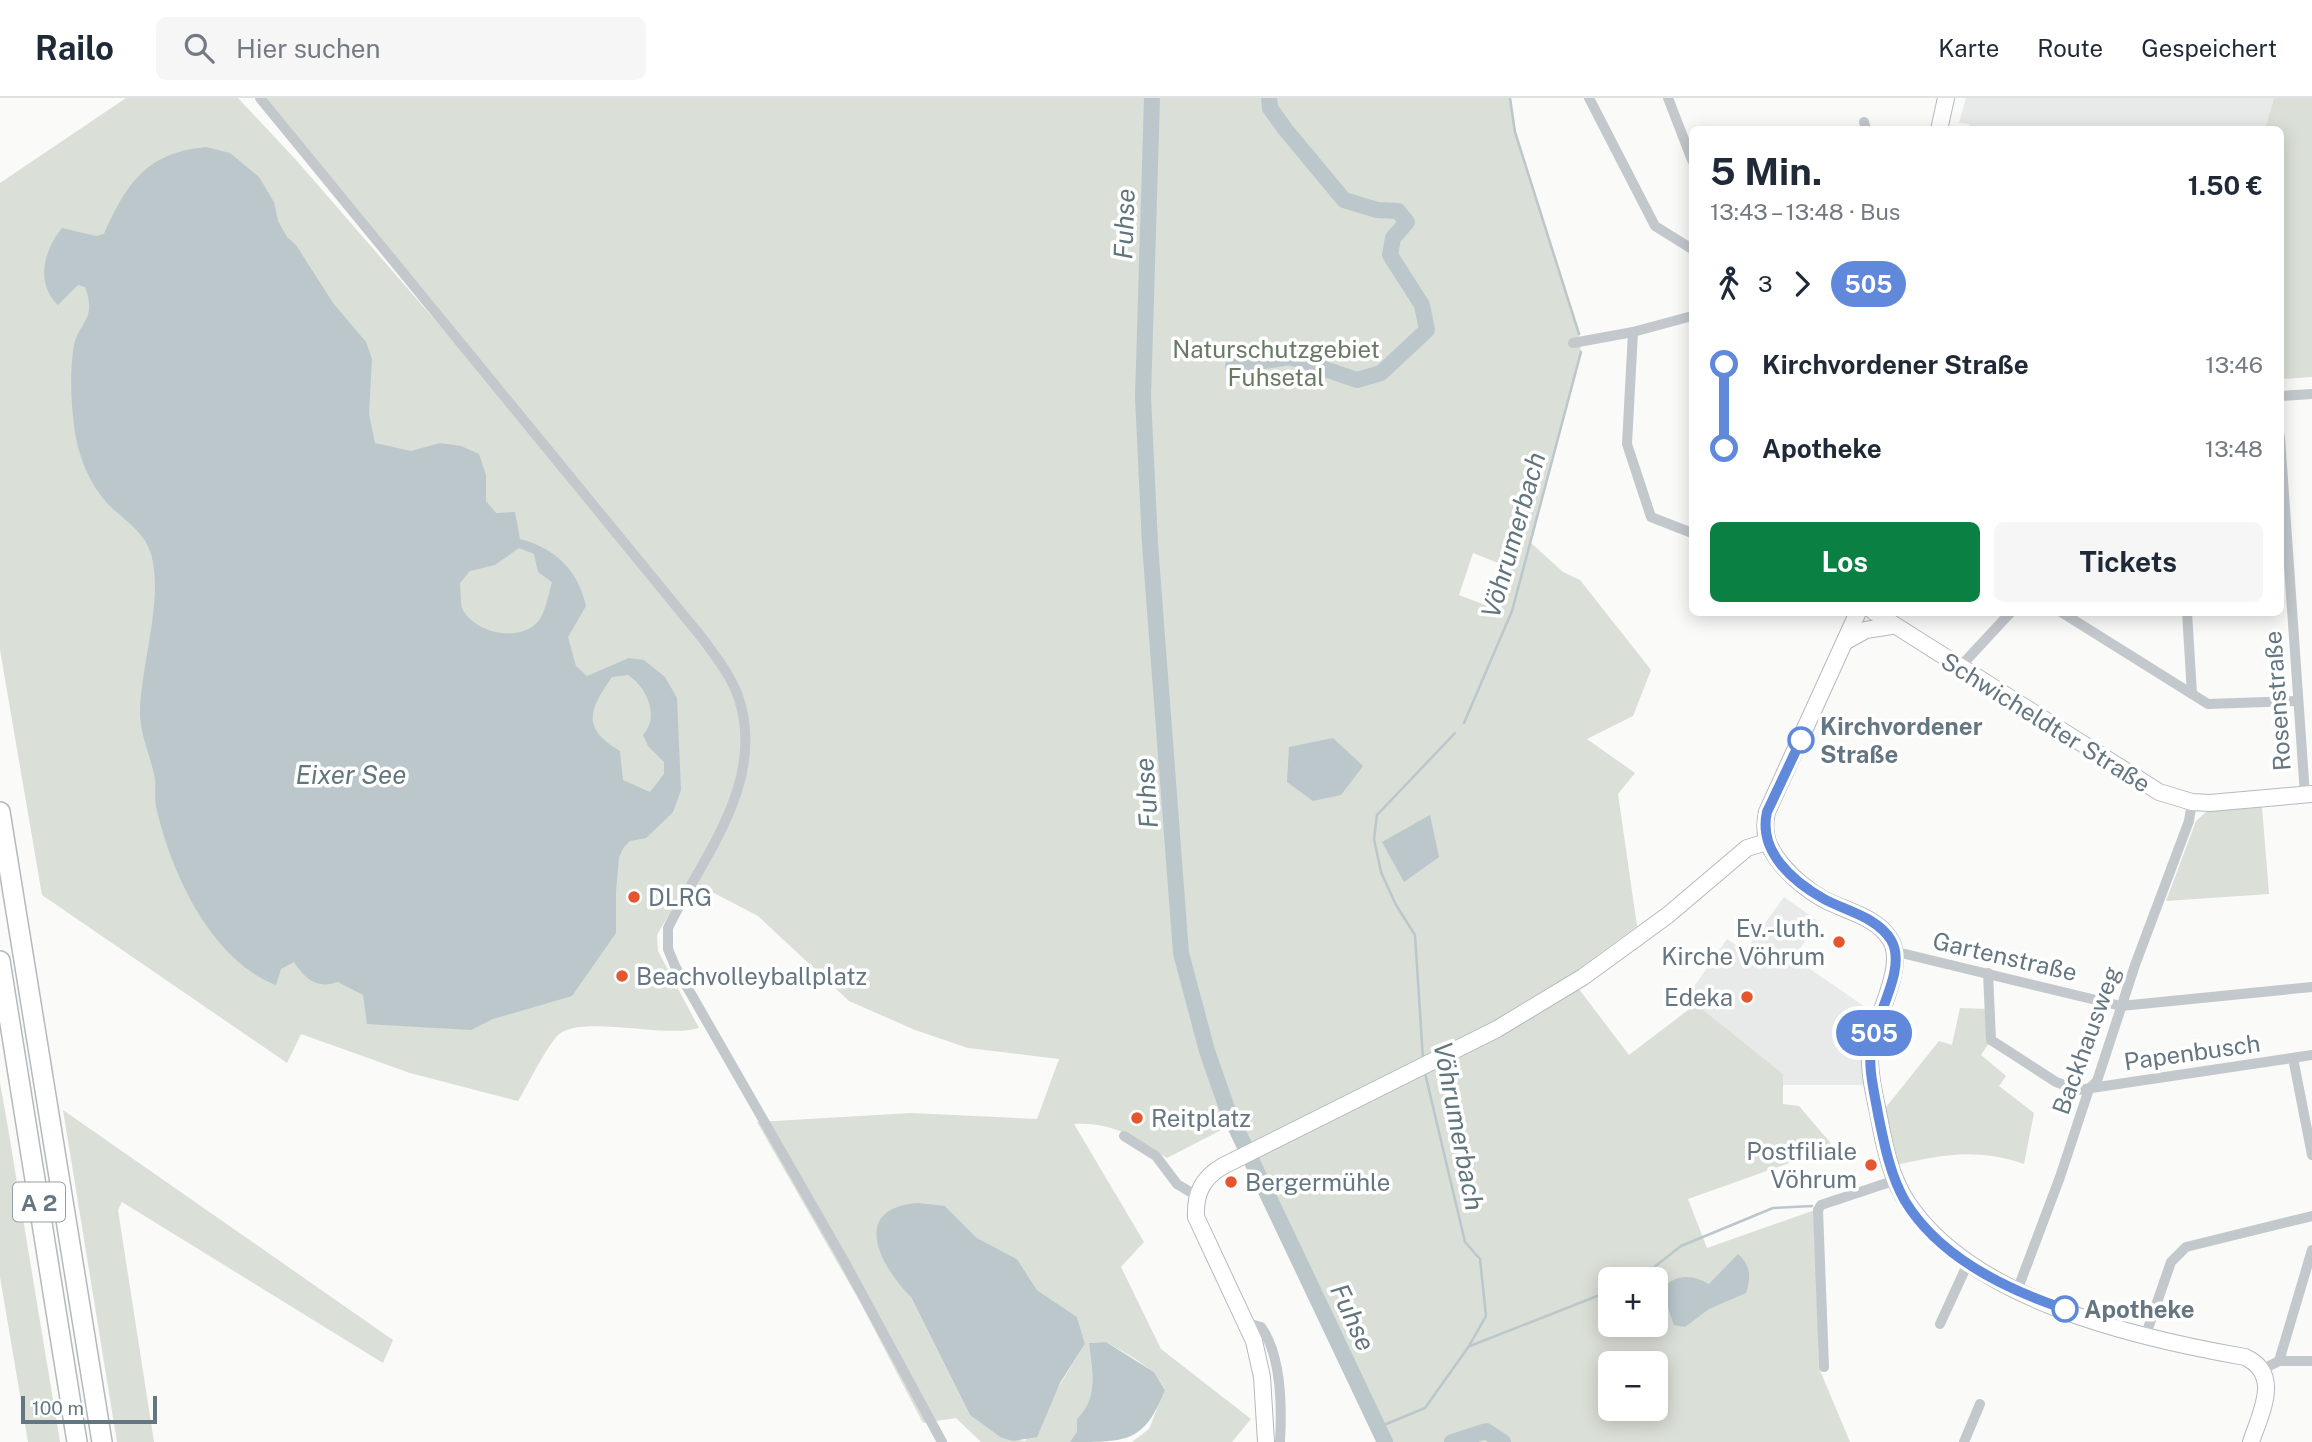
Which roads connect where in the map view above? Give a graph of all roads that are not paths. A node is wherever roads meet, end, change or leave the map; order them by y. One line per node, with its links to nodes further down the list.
1 (260, 98): 55 (street)
2 (1590, 98): 7 (street)
3 (1668, 98): 6 (street)
4 (1945, 98): 5 (street)
5 (1940, 126)
6 (1689, 152)
7 (1689, 246)
8 (1689, 317): 9 (street)
9 (1633, 332): 10 (street); 14 (street)
10 (1573, 343)
11 (2312, 394): 12 (street)
12 (2284, 396)
13 (2284, 523): 24 (street, Rosenstraße)
14 (1689, 532)
15 (1856, 616): 21 (street)
16 (1879, 616): 20 (street, Schwicheldter Straße)
17 (2007, 616): 22 (street)
18 (2067, 616): 23 (street)
19 (2187, 616): 23 (street)
20 (1891, 626): 21 (street); 22 (street, Schwicheldter Straße)
21 (1846, 641): 28 (street)
22 (1959, 668): 26 (street, Schwicheldter Straße)
23 (2192, 694): 24 (street)
24 (2297, 701): 25 (street, Rosenstraße)
25 (2308, 794): 26 (street, Schwicheldter Straße)
26 (2192, 802): 33 (street, Backhausweg)
27 (0, 812): 54 (highway, A 2)
28 (1767, 842): 29 (street); 40 (street)
29 (1897, 952): 31 (street, Gartenstraße); 39 (street)
30 (0, 961): 53 (highway, A 2)
31 (1989, 973): 33 (street, Gartenstraße); 36 (street, Papenbusch)
32 (2312, 987): 33 (street, Gartenstraße)
33 (2121, 1006): 36 (street, Backhausweg)
34 (2312, 1055): 35 (street, Papenbusch)
35 (2293, 1058): 36 (street, Papenbusch); 38 (street)
36 (2089, 1089): 44 (street, Backhausweg)
37 (1124, 1136): 40 (street)
38 (2312, 1155)
39 (1896, 1180): 43 (street); 50 (street)
40 (1197, 1196): 45 (street)
41 (2312, 1216): 47 (street)
42 (2312, 1250): 48 (street)
43 (1968, 1263): 44 (street); 46 (street)
44 (2017, 1291): 47 (street)
45 (1247, 1323): 56 (street); 57 (street)
46 (1940, 1324)
47 (2145, 1337): 51 (street)
48 (2278, 1361): 49 (street); 51 (street)
49 (2312, 1361)
50 (1824, 1367)
51 (2263, 1369): 59 (street)
52 (1980, 1404): 58 (street)
53 (77, 1442)
54 (102, 1442)
55 (942, 1442)
56 (1266, 1442)
57 (1280, 1442)
58 (1964, 1442)
59 (2251, 1442)

